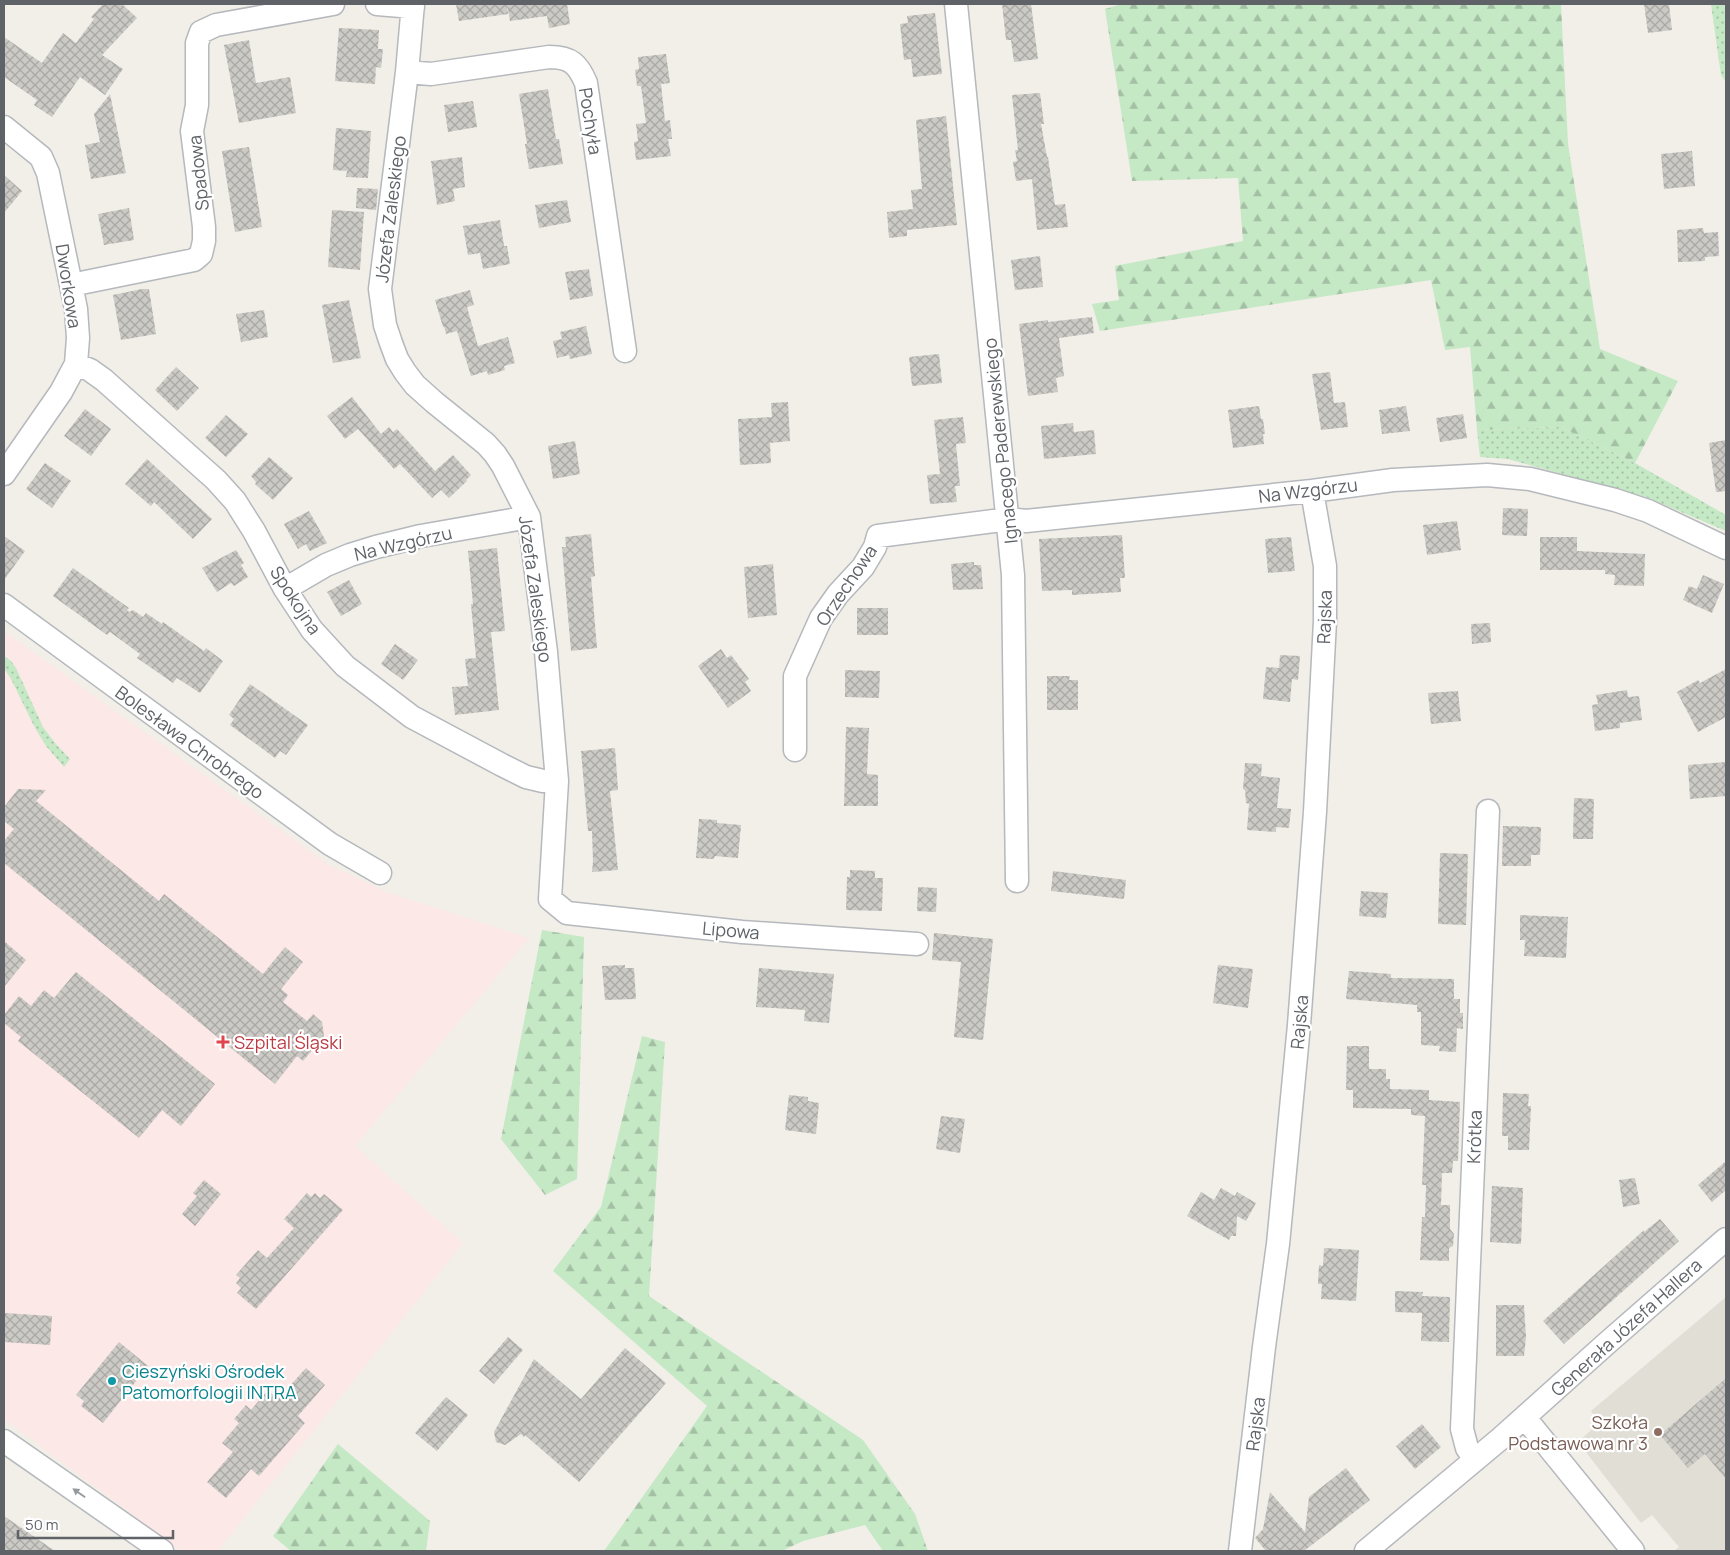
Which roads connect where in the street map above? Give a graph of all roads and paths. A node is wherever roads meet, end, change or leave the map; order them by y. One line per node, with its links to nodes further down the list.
1 (332, 4): 7 (street, Spadowa)
2 (377, 4): 4 (street)
3 (956, 4): 13 (street, Ignacego Paderewskiego)
4 (413, 5): 5 (street, Józefa Zaleskiego)
5 (407, 72): 8 (street, Pochyła); 12 (street, Józefa Zaleskiego)
6 (4, 127): 7 (street, Dworkowa)
7 (70, 285): 9 (street, Dworkowa)
8 (625, 351)
9 (76, 364): 10 (street, Dworkowa); 16 (street, Spokojna)
10 (4, 474)
11 (1312, 490): 13 (street, Na Wzgórzu); 15 (street, Na Wzgórzu); 30 (street, Rajska)
12 (529, 517): 16 (street, Na Wzgórzu); 19 (street, Józefa Zaleskiego)
13 (1009, 519): 14 (street, Na Wzgórzu); 22 (street, Ignacego Paderewskiego)
14 (878, 536): 18 (street, Orzechowa)
15 (1726, 548)
16 (285, 589): 19 (street, Spokojna)
17 (4, 605): 21 (street, Bolesława Chrobrego)
18 (795, 750)
19 (557, 780): 23 (street, Józefa Zaleskiego)
20 (1488, 811): 28 (street, Krótka)
21 (380, 873)
22 (1017, 881)
23 (550, 899): 24 (street, Lipowa)
24 (917, 944)
25 (1726, 1239): 26 (street, Generała Józefa Hallera)
26 (1525, 1418): 28 (street, Generała Józefa Hallera); 32 (street)
27 (4, 1441): 29 (street, one-way to 27)
28 (1475, 1460): 31 (street, Generała Józefa Hallera)
29 (162, 1551)
30 (1240, 1551)
31 (1366, 1551)
32 (1633, 1551)

